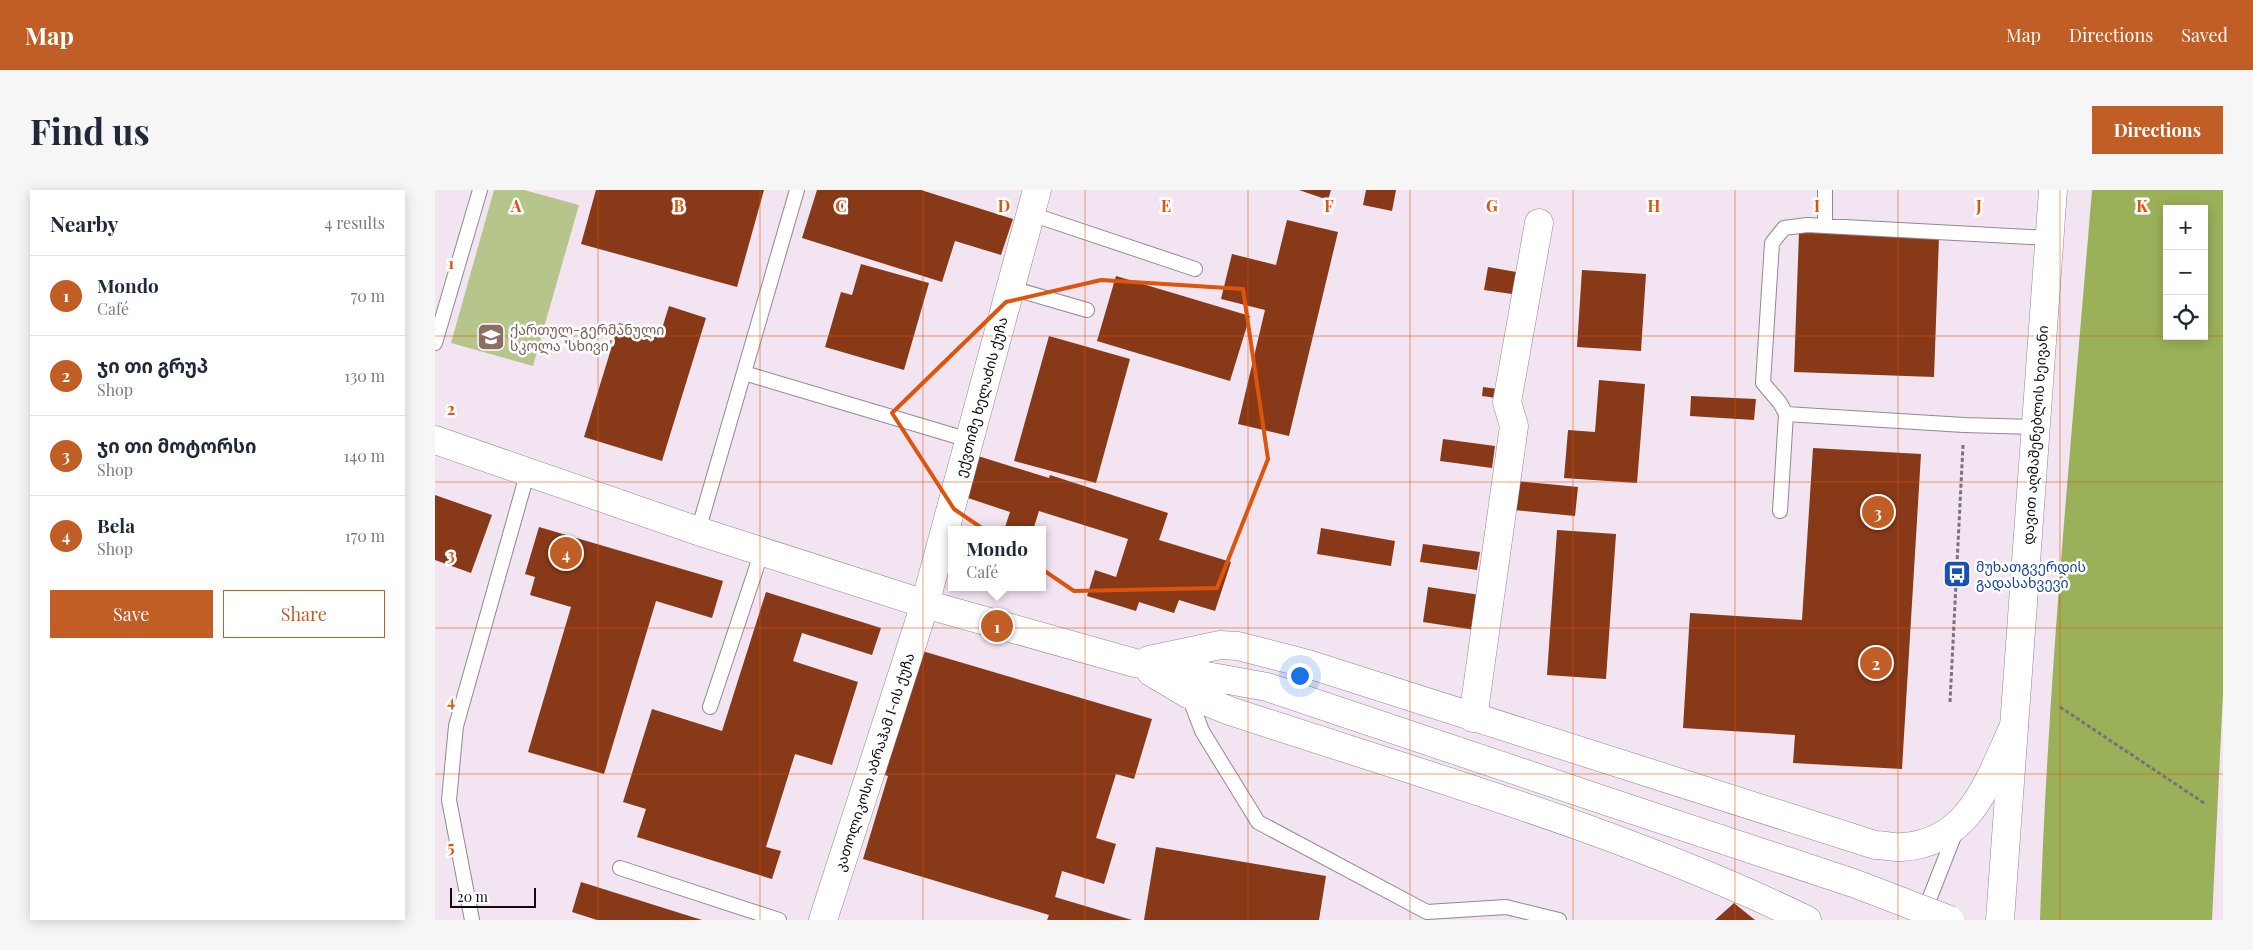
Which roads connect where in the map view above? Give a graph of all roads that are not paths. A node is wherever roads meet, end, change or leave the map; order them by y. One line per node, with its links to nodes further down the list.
1 (480, 190): 12 (lane)
2 (797, 190): 13 (lane)
3 (1825, 190): 7 (lane)
4 (2053, 190): 8 (main road, დავით აღმაშენებლის ხეივანი)
5 (1034, 202): 9 (lane); 10 (main road, ექვთიმე ხელაძის ქუჩა)
6 (1539, 223): 26 (main road)
7 (1825, 226): 8 (lane); 14 (lane)
8 (2049, 238): 15 (main road, დავით აღმაშენებლის ხეივანი)
9 (1195, 269)
10 (1011, 288): 11 (lane); 17 (main road, ექვთიმე ხელაძის ქუჩა)
11 (1087, 310)
12 (435, 342)
13 (744, 373): 17 (lane); 20 (lane)
14 (1786, 414): 15 (lane); 19 (lane)
15 (2035, 427): 27 (main road, დავით აღმაშენებლის ხეივანი)
16 (435, 440): 18 (main road)
17 (969, 440): 22 (main road, ექვთიმე ხელაძის ქუჩა)
18 (528, 472): 20 (main road); 30 (lane)
19 (1780, 511)
20 (698, 531): 21 (main road)
21 (762, 551): 22 (main road); 25 (lane)
22 (925, 604): 23 (main road); 32 (main road, კათოლიკოსი აბრაჰამ I-ის ქუჩა)
23 (1135, 663): 24 (main road); 26 (main road); 36 (main road, bridge)
24 (1188, 694): 33 (lane); 34 (main road)
25 (710, 707)
26 (1473, 718): 28 (main road)
27 (2014, 726): 28 (main road); 37 (main road, დავით აღმაშენებლის ხეივანი)
28 (1958, 826): 35 (lane)
29 (620, 868): 31 (lane)
30 (472, 920)
31 (779, 920)
32 (823, 920)
33 (1559, 920)
34 (1807, 920)
35 (1921, 920)
36 (1950, 920)
37 (2000, 920)

